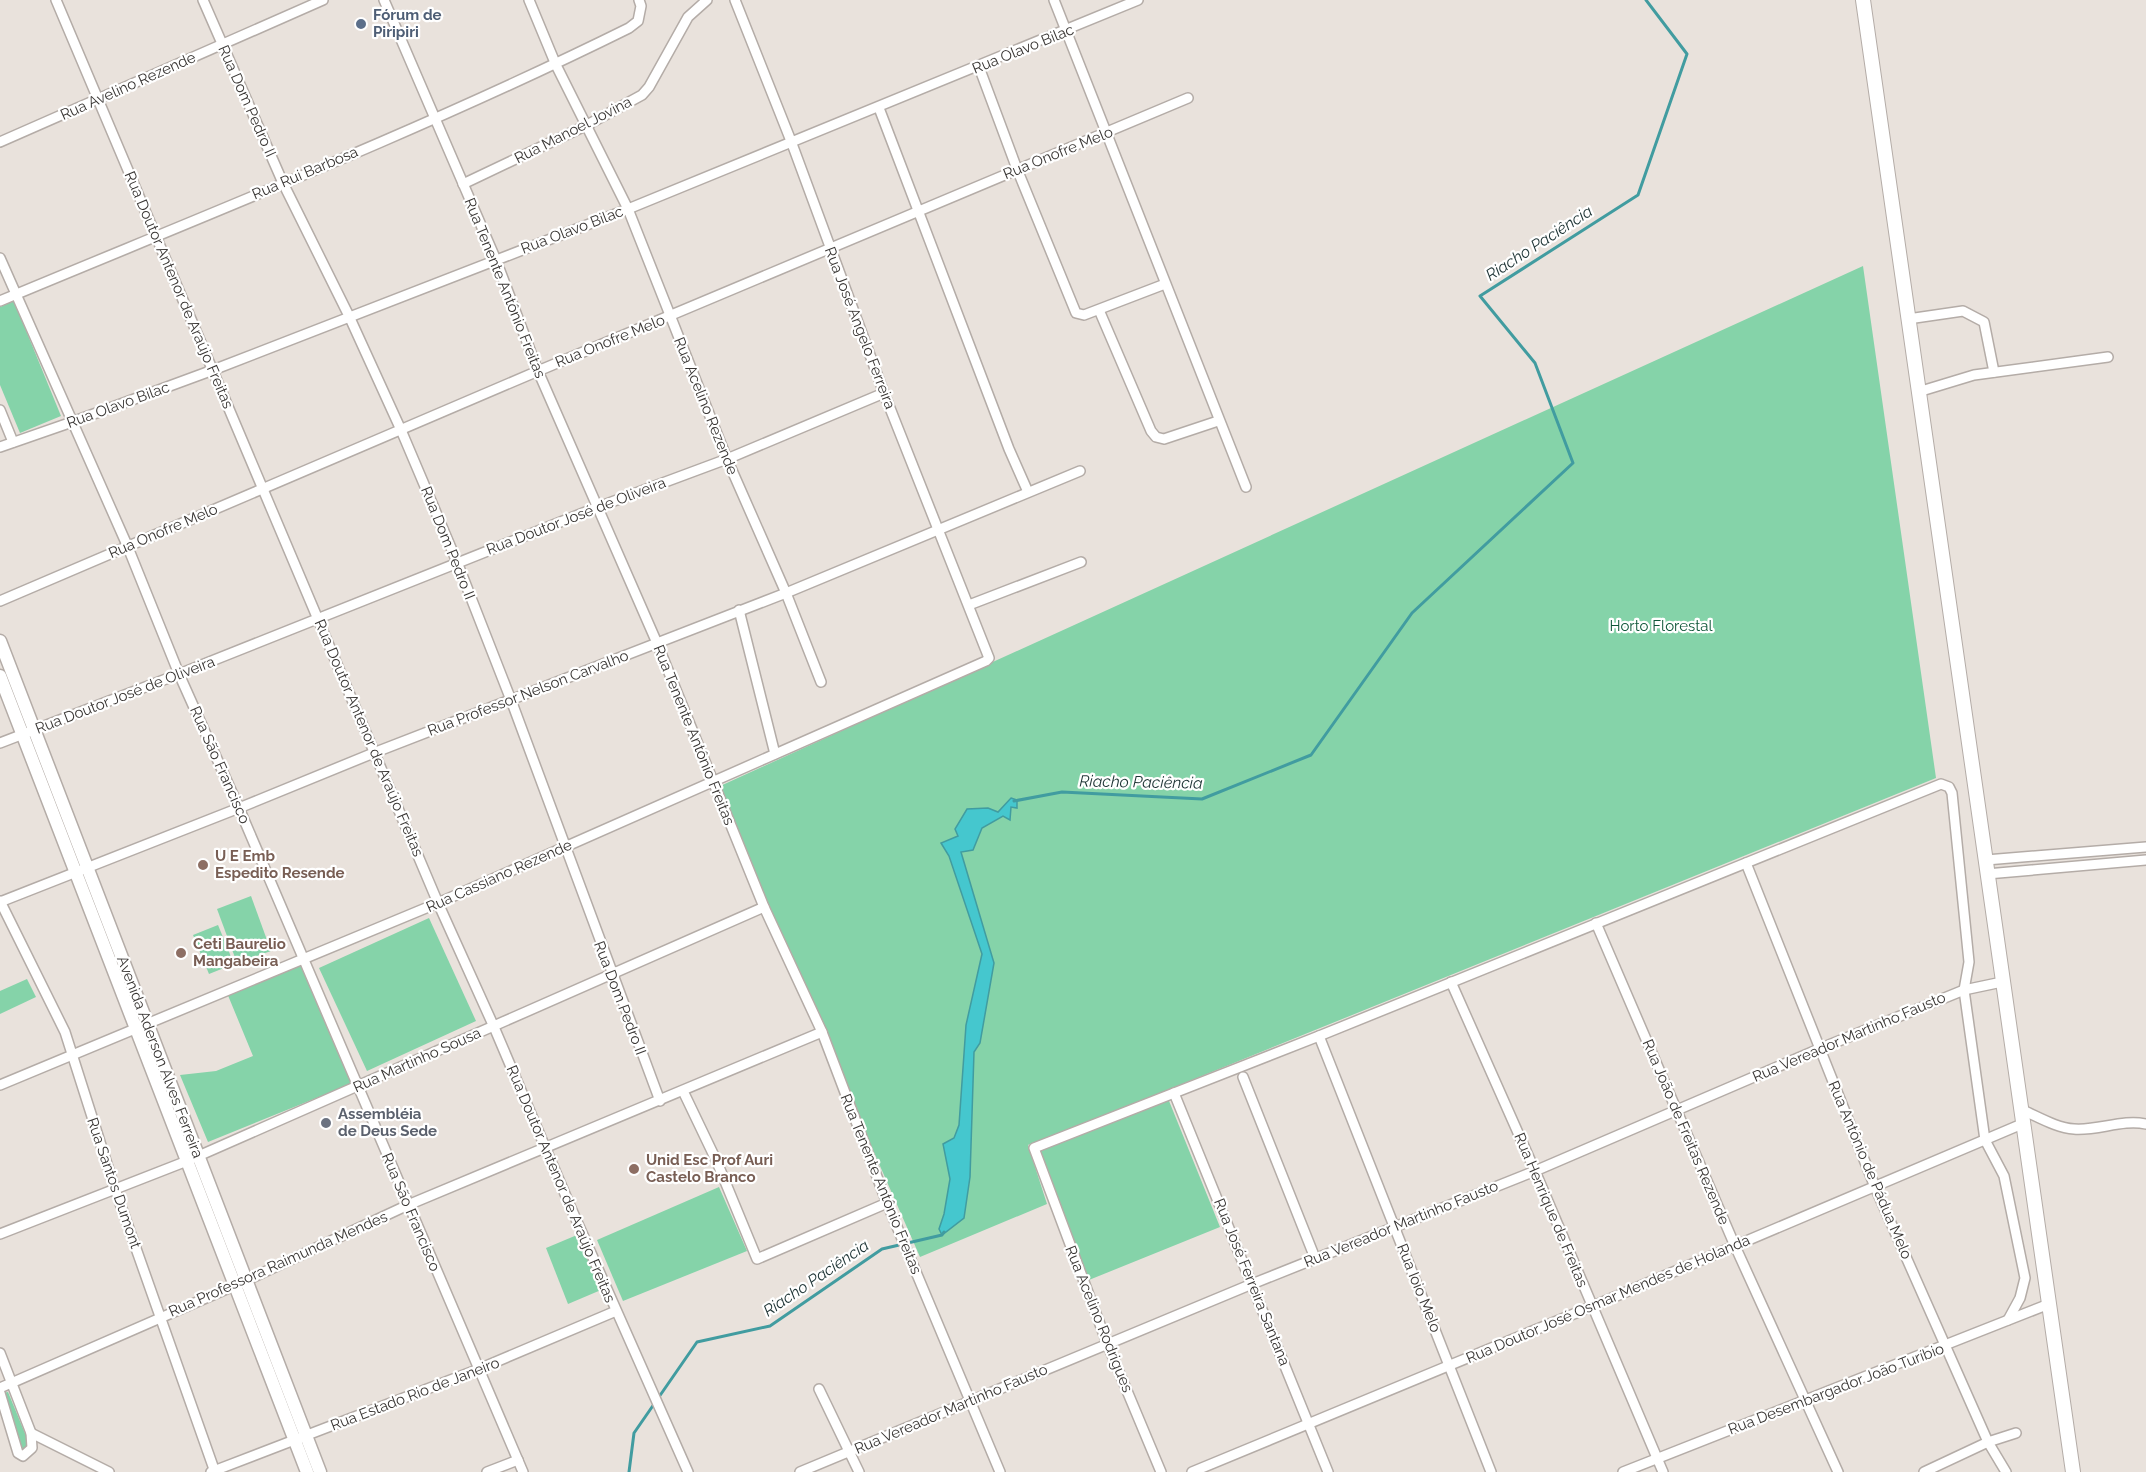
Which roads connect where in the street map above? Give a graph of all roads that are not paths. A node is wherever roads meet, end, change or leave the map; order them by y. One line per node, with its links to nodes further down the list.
1 (56, 0): 17 (street, Rua Doutor Antenor de Araújo Freitas)
2 (203, 0): 13 (street, Rua Dom Pedro II)
3 (323, 0): 13 (street, Rua Avelino Rezende)
4 (384, 0): 19 (street, Rua Tenente Antônio Freitas)
5 (529, 0): 14 (street, Rua Acelino Rezende)
6 (639, 0): 14 (street, Rua Rui Barbosa)
7 (707, 0): 20 (street, Rua Manoel Jovina)
8 (735, 0): 22 (street, Rua José Angelo Ferreira)
9 (1054, 0): 12 (street)
10 (1138, 0): 12 (street, Rua Olavo Bilac)
11 (1863, 0): 39 (highway)
12 (1066, 31): 15 (street, Rua Olavo Bilac); 21 (street)
13 (222, 44): 17 (street, Rua Avelino Rezende); 25 (street, Rua Dom Pedro II)
14 (556, 65): 19 (street, Rua Rui Barbosa); 20 (street, Rua Acelino Rezende)
15 (979, 66): 18 (street, Rua Olavo Bilac); 24 (street)
16 (1188, 98): 21 (street, Rua Onofre Melo)
17 (97, 99): 23 (street, Rua Avelino Rezende); 29 (street, Rua Doutor Antenor de Araújo Freitas)
18 (879, 108): 22 (street, Rua Olavo Bilac); 28 (street)
19 (435, 118): 25 (street, Rua Rui Barbosa); 26 (street, Rua Tenente Antônio Freitas)
20 (587, 124): 26 (street, Rua Manoel Jovina); 27 (street, Rua Acelino Rezende)
21 (1106, 133): 24 (street, Rua Onofre Melo); 33 (street)
22 (791, 141): 27 (street, Rua Olavo Bilac); 30 (street, Rua José Angelo Ferreira)
23 (0, 142)
24 (1017, 169): 28 (street, Rua Onofre Melo); 36 (street)
25 (283, 183): 29 (street, Rua Rui Barbosa); 37 (street, Rua Dom Pedro II)
26 (464, 184): 32 (street, Rua Tenente Antônio Freitas)
27 (628, 209): 32 (street, Rua Olavo Bilac); 38 (street, Rua Acelino Rezende)
28 (920, 211): 30 (street, Rua Onofre Melo); 56 (street)
29 (156, 236): 34 (street, Rua Rui Barbosa); 41 (street, Rua Doutor Antenor de Araújo Freitas)
30 (829, 249): 38 (street, Rua Onofre Melo); 45 (street, Rua José Angelo Ferreira)
31 (0, 258): 34 (street, Rua São Francisco)
32 (496, 260): 37 (street, Rua Olavo Bilac); 42 (street, Rua Tenente Antônio Freitas)
33 (1165, 284): 36 (street); 47 (street)
34 (16, 294): 35 (street, Rua Rui Barbosa); 48 (street, Rua São Francisco)
35 (0, 301)
36 (1099, 310): 47 (street)
37 (349, 316): 41 (street, Rua Olavo Bilac); 49 (street, Rua Dom Pedro II)
38 (670, 316): 42 (street, Rua Onofre Melo); 52 (street, Rua Acelino Rezende)
39 (1908, 319): 43 (street); 44 (highway)
40 (2108, 357): 43 (street)
41 (213, 370): 48 (street, Rua Olavo Bilac); 55 (street, Rua Doutor Antenor de Araújo Freitas)
42 (538, 371): 49 (street, Rua Onofre Melo); 57 (street, Rua Tenente Antônio Freitas)
43 (1994, 372): 44 (street)
44 (1918, 392): 86 (highway)
45 (885, 393): 52 (street, Rua Doutor José de Oliveira); 58 (street, Rua José Angelo Ferreira)
46 (0, 410): 50 (street)
47 (1218, 421): 54 (street)
48 (72, 422): 50 (street, Rua Olavo Bilac); 59 (street, Rua São Francisco)
49 (401, 430): 55 (street, Rua Onofre Melo); 60 (street, Rua Dom Pedro II)
50 (13, 442): 51 (street, Rua Olavo Bilac)
51 (0, 447)
52 (727, 459): 57 (street, Rua Doutor José de Oliveira); 62 (street, Rua Acelino Rezende)
53 (1080, 471): 56 (street, Rua Professor Nelson Carvalho)
54 (1246, 487)
55 (263, 488): 59 (street, Rua Onofre Melo); 66 (street, Rua Doutor Antenor de Araújo Freitas)
56 (1028, 492): 58 (street, Rua Professor Nelson Carvalho)
57 (598, 507): 60 (street, Rua Doutor José de Oliveira); 68 (street, Rua Tenente Antônio Freitas)
58 (940, 530): 62 (street, Rua Professor Nelson Carvalho); 64 (street, Rua José Angelo Ferreira)
59 (127, 545): 63 (street, Rua Onofre Melo); 70 (street, Rua São Francisco)
60 (457, 562): 66 (street, Rua Doutor José de Oliveira); 74 (street, Rua Dom Pedro II)
61 (1081, 562): 64 (street)
62 (786, 593): 65 (street, Rua Professor Nelson Carvalho); 72 (street, Rua Acelino Rezende)
63 (0, 601)
64 (969, 605): 69 (street, Rua José Angelo Ferreira)
65 (739, 610): 68 (street, Rua Professor Nelson Carvalho); 79 (street)
66 (318, 618): 70 (street, Rua Doutor José de Oliveira); 78 (street, Rua Doutor Antenor de Araújo Freitas)
67 (0, 641): 73 (main road, Avenida Aderson Alves Ferreira)
68 (657, 643): 74 (street, Rua Professor Nelson Carvalho); 80 (street, Rua Tenente Antônio Freitas)
69 (988, 654): 79 (street, Rua Cassiano Rezende)
70 (179, 674): 75 (street, Rua Doutor José de Oliveira); 81 (street, Rua São Francisco)
71 (0, 676): 73 (main road, Avenida Aderson Alves Ferreira)
72 (821, 682)
73 (11, 686): 75 (main road, Avenida Aderson Alves Ferreira); 76 (main road, Avenida Aderson Alves Ferreira)
74 (511, 700): 78 (street, Rua Professor Nelson Carvalho); 82 (street, Rua Dom Pedro II)
75 (35, 730): 76 (street, Rua Doutor José de Oliveira); 87 (main road, Avenida Aderson Alves Ferreira)
76 (23, 734): 77 (street, Rua Doutor José de Oliveira); 88 (main road, Avenida Aderson Alves Ferreira)
77 (0, 743)
78 (376, 752): 81 (street, Rua Professor Nelson Carvalho); 90 (street, Rua Doutor Antenor de Araújo Freitas)
79 (775, 754): 80 (street, Rua Cassiano Rezende)
80 (712, 782): 82 (street, Rua Cassiano Rezende); 91 (street, Rua Tenente Antônio Freitas)
81 (239, 808): 87 (street, Rua Professor Nelson Carvalho); 93 (street, Rua São Francisco)
82 (564, 847): 90 (street, Rua Cassiano Rezende); 94 (street, Rua Dom Pedro II)
83 (2146, 847): 86 (street)
84 (2146, 860): 86 (street)
85 (1746, 863): 92 (street); 97 (street); 102 (street, Rua Antônio de Pádua Melo)
86 (1987, 867): 96 (highway)
87 (87, 868): 88 (street, Rua Professor Nelson Carvalho); 98 (main road, Avenida Aderson Alves Ferreira)
88 (75, 872): 89 (street, Rua Professor Nelson Carvalho); 98 (main road, Avenida Aderson Alves Ferreira)
89 (0, 901): 103 (street, Rua Santos Dumont)
90 (438, 903): 93 (street, Rua Cassiano Rezende); 99 (street, Rua Doutor Antenor de Araújo Freitas)
91 (764, 907): 94 (street, Rua Martinho Sousa); 100 (street, Rua Tenente Antônio Freitas)
92 (1596, 923): 95 (street); 111 (street, Rua João de Freitas Rezende)
93 (303, 958): 98 (street, Rua Cassiano Rezende); 106 (street, Rua São Francisco)
94 (611, 975): 99 (street, Rua Martinho Sousa); 109 (street, Rua Dom Pedro II)
95 (1451, 982): 101 (street); 117 (street, Rua Henrique de Freitas)
96 (2002, 982): 97 (street, Rua Vereador Martinho Fausto); 110 (highway)
97 (1964, 990): 102 (street, Rua Vereador Martinho Fausto); 114 (street)
98 (141, 1026): 103 (street, Rua Cassiano Rezende); 116 (main road, Avenida Aderson Alves Ferreira)
99 (494, 1027): 106 (street, Rua Martinho Sousa); 115 (street, Rua Doutor Antenor de Araújo Freitas)
100 (822, 1032): 107 (street, Rua Professora Raimunda Mendes); 120 (street, Rua Tenente Antônio Freitas)
101 (1319, 1036): 108 (street); 122 (street, Rua Ioio Melo)
102 (1819, 1049): 111 (street, Rua Vereador Martinho Fausto); 118 (street, Rua Antônio de Pádua Melo)
103 (71, 1055): 105 (street, Rua Cassiano Rezende); 119 (street, Rua Santos Dumont)
104 (1243, 1077): 125 (street)
105 (0, 1085)
106 (358, 1086): 116 (street, Rua Martinho Sousa); 121 (street, Rua São Francisco)
107 (683, 1091): 109 (street, Rua Professora Raimunda Mendes); 120 (street)
108 (1174, 1093): 127 (street, Rua José Ferreira Santana); 133 (street, Rua Acelino Rodrigues)
109 (660, 1101): 115 (street, Rua Professora Raimunda Mendes)
110 (2020, 1109): 112 (highway); 113 (street)
111 (1677, 1110): 117 (street, Rua Vereador Martinho Fausto); 124 (street, Rua João de Freitas Rezende)
112 (2022, 1124): 114 (street, Rua Doutor José Osmar Mendes de Holanda); 128 (highway)
113 (2146, 1124)
114 (1985, 1140): 118 (street, Rua Doutor José Osmar Mendes de Holanda); 132 (street)
115 (545, 1149): 121 (street, Rua Professora Raimunda Mendes); 130 (street, Rua Doutor Antenor de Araújo Freitas)
116 (192, 1158): 119 (street, Rua Martinho Sousa); 126 (main road, Avenida Aderson Alves Ferreira)
117 (1535, 1171): 122 (street, Rua Vereador Martinho Fausto); 129 (street, Rua Henrique de Freitas)
118 (1875, 1187): 124 (street, Rua Doutor José Osmar Mendes de Holanda); 134 (street, Rua Antônio de Pádua Melo)
119 (115, 1189): 123 (street, Rua Martinho Sousa); 131 (street, Rua Santos Dumont)
120 (887, 1203): 143 (street, Rua Tenente Antônio Freitas)
121 (408, 1205): 126 (street, Rua Professora Raimunda Mendes); 137 (street, Rua São Francisco)
122 (1394, 1226): 125 (street, Rua Vereador Martinho Fausto); 136 (street, Rua Ioio Melo)
123 (0, 1234)
124 (1734, 1246): 129 (street, Rua Doutor José Osmar Mendes de Holanda); 142 (street, Rua João de Freitas Rezende)
125 (1315, 1258): 127 (street, Rua Vereador Martinho Fausto)
126 (241, 1283): 131 (street, Rua Professora Raimunda Mendes); 147 (main road, Avenida Aderson Alves Ferreira); 148 (main road, Avenida Aderson Alves Ferreira)
127 (1252, 1284): 133 (street, Rua Vereador Martinho Fausto); 144 (street, Rua José Ferreira Santana)
128 (2049, 1304): 132 (street, Rua Desembargador João Turíbio); 172 (highway)
129 (1593, 1306): 136 (street, Rua Doutor José Osmar Mendes de Holanda); 151 (street, Rua Henrique de Freitas)
130 (616, 1311): 137 (street, Rua Estado Rio de Janeiro); 159 (street, Rua Doutor Antenor de Araújo Freitas)
131 (160, 1316): 138 (street, Rua Professora Raimunda Mendes); 154 (street, Rua Santos Dumont)
132 (2008, 1320): 134 (street, Rua Desembargador João Turíbio)
133 (1107, 1343): 143 (street, Rua Vereador Martinho Fausto); 163 (street, Rua Acelino Rodrigues)
134 (1946, 1346): 142 (street, Rua Desembargador João Turíbio); 149 (street, Rua Antônio de Pádua Melo)
135 (0, 1353): 138 (street)
136 (1450, 1365): 144 (street, Rua Doutor José Osmar Mendes de Holanda); 166 (street, Rua Ioio Melo)
137 (479, 1369): 147 (street, Rua Estado Rio de Janeiro); 152 (street, Rua São Francisco)
138 (11, 1384): 139 (street, Rua Professora Raimunda Mendes); 145 (street)
139 (0, 1388)
140 (819, 1389): 150 (street)
141 (0, 1394): 145 (street)
142 (1804, 1401): 151 (street, Rua Desembargador João Turíbio); 169 (street, Rua João de Freitas Rezende)
143 (972, 1402): 150 (street, Rua Vereador Martinho Fausto); 162 (street, Rua Tenente Antônio Freitas)
144 (1310, 1423): 164 (street, Rua Doutor José Osmar Mendes de Holanda); 165 (street, Rua José Ferreira Santana)
145 (31, 1433): 153 (street)
146 (2016, 1433): 149 (street)
147 (307, 1436): 148 (street, Rua Estado Rio de Janeiro); 156 (main road, Avenida Aderson Alves Ferreira)
148 (294, 1441): 154 (street, Rua Estado Rio de Janeiro); 155 (main road, Avenida Aderson Alves Ferreira)
149 (1988, 1442): 170 (street); 171 (street, Rua Antônio de Pádua Melo)
150 (850, 1452): 160 (street, Rua Vereador Martinho Fausto); 161 (street)
151 (1657, 1459): 167 (street, Rua Desembargador João Turíbio); 168 (street, Rua Henrique de Freitas)
152 (518, 1460): 157 (street); 158 (street, Rua São Francisco)
153 (109, 1472)
154 (213, 1472)
155 (307, 1472)
156 (320, 1472)
157 (488, 1472)
158 (523, 1472)
159 (688, 1472)
160 (800, 1472)
161 (859, 1472)
162 (1000, 1472)
163 (1161, 1472)
164 (1192, 1472)
165 (1328, 1472)
166 (1491, 1472)
167 (1623, 1472)
168 (1663, 1472)
169 (1838, 1472)
170 (1924, 1472)
171 (2006, 1472)
172 (2073, 1472)

